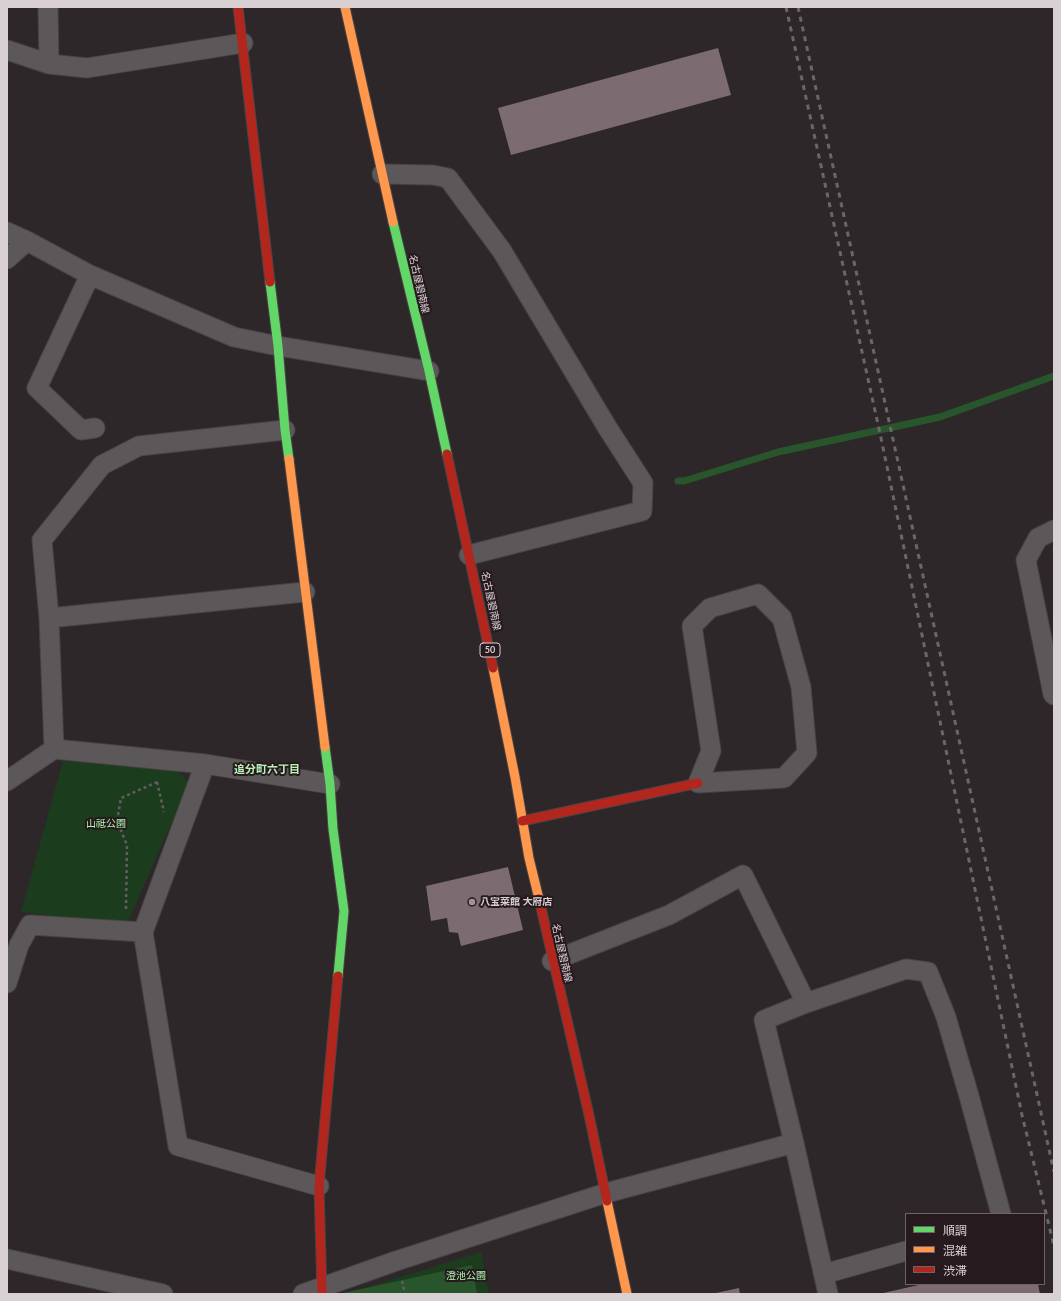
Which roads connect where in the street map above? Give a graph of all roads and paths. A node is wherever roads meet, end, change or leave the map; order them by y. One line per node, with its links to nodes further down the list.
1 (48, 7): 6 (street)
2 (238, 7): 4 (street)
3 (345, 7): 7 (street, 名古屋碧南線 / 50)
4 (243, 43): 6 (street); 12 (street)
5 (7, 50): 6 (street)
6 (49, 64)
7 (382, 174): 13 (street, 名古屋碧南線 / 50); 17 (street)
8 (7, 232): 9 (street)
9 (27, 241): 10 (street); 11 (street)
10 (7, 259)
11 (90, 275): 12 (street); 14 (street)
12 (278, 346): 13 (street); 15 (street)
13 (429, 371): 17 (street, 名古屋碧南線 / 50)
14 (95, 428)
15 (285, 430): 18 (street); 19 (street)
16 (1054, 530): 20 (street)
17 (470, 555): 29 (street, 名古屋碧南線 / 50)
18 (306, 592): 19 (street); 27 (street)
19 (49, 618): 21 (street)
20 (1054, 695)
21 (54, 749): 22 (street); 24 (street)
22 (133, 756): 23 (street); 25 (path)
23 (205, 764): 27 (street); 31 (street)
24 (7, 781)
25 (157, 782): 28 (path); 30 (path)
26 (698, 783): 26 (street); 29 (street)
27 (330, 784): 36 (street)
28 (165, 814)
29 (522, 821): 32 (street, 名古屋碧南線 / 50)
30 (126, 911)
31 (143, 932): 33 (street); 36 (street)
32 (552, 961): 34 (street); 37 (street, 名古屋碧南線 / 50)
33 (7, 983)
34 (806, 1003): 35 (street); 38 (street)
35 (794, 1143): 37 (street); 41 (street)
36 (319, 1186): 43 (street)
37 (606, 1193): 43 (street); 47 (street, 名古屋碧南線 / 50)
38 (1001, 1213)
39 (905, 1251): 41 (street)
40 (7, 1259): 44 (street)
41 (824, 1274): 48 (street)
42 (404, 1290): 46 (path)
43 (322, 1291): 45 (street)
44 (163, 1294)
45 (303, 1294)
46 (405, 1294)
47 (627, 1294)
48 (828, 1294)

